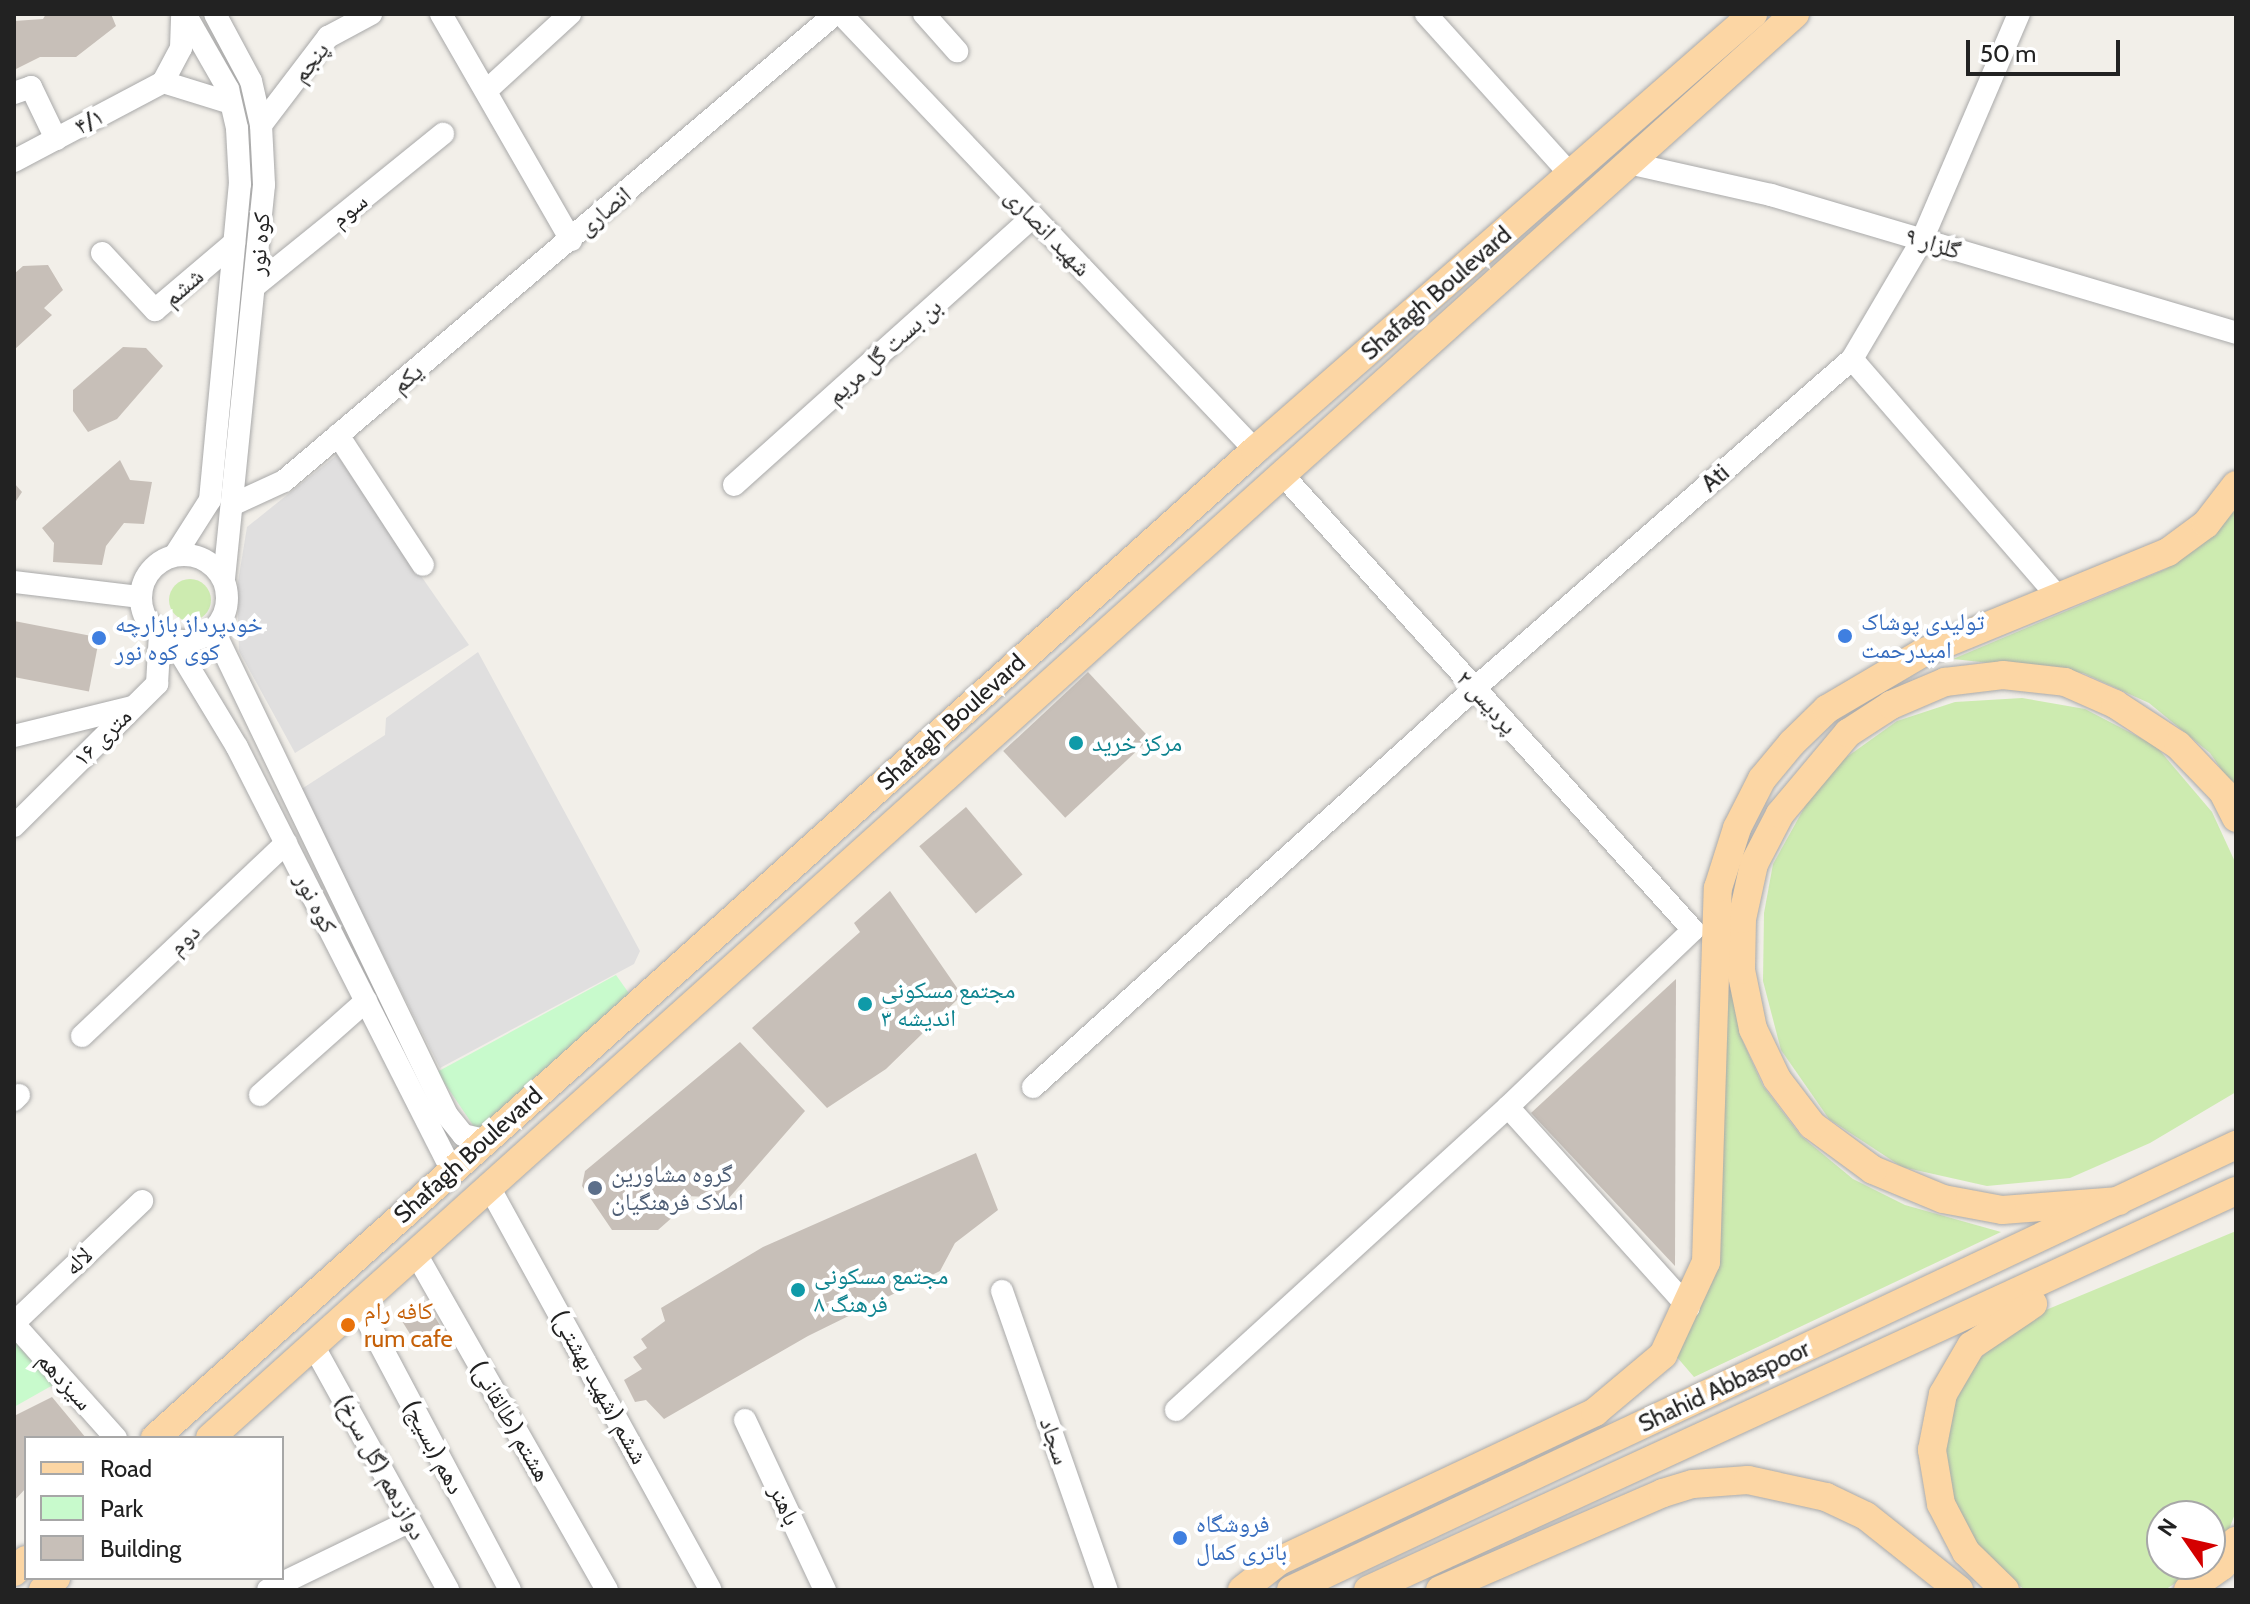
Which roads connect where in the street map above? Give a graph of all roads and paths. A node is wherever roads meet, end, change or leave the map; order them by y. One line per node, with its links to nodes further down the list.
1 (183, 14): 13 (street); 16 (street, کوه نور)
2 (215, 14): 17 (street, کوه نور)
3 (371, 14): 17 (street, پنجم)
4 (441, 14): 14 (street, انصاری)
5 (570, 14): 14 (street)
6 (838, 14): 23 (street, شهید انصاری); 24 (street, انصاری)
7 (924, 14): 12 (street)
8 (1426, 14): 22 (street)
9 (1753, 14): 22 (main road, Shafagh Boulevard)
10 (1795, 14): 21 (main road, Shafagh Boulevard)
11 (2019, 14): 25 (street, Ati)
12 (957, 51)
13 (163, 82): 16 (street); 19 (street, ۴/۱)
14 (486, 91): 24 (street, انصاری)
15 (14, 93): 19 (street)
16 (231, 103): 26 (street, کوه نور)
17 (261, 125): 28 (street, کوه نور)
18 (443, 134): 28 (street, سوم)
19 (56, 139): 20 (street, ۴/۱)
20 (14, 161)
21 (1628, 163): 25 (street, گلزار ۹); 33 (main road, Shafagh Boulevard)
22 (1571, 175): 32 (main road, Shafagh Boulevard)
23 (1033, 217): 32 (street, شهید انصاری); 34 (street, بن بست گل مریم)
24 (571, 240): 31 (street, یکم)
25 (1922, 240): 29 (street, گلزار ۹); 30 (street, Ati)
26 (234, 243): 27 (street, ششم); 37 (street, کوه نور)
27 (102, 253)
28 (255, 286): 36 (street, کوه نور)
29 (2236, 333)
30 (1852, 359): 42 (street); 45 (street, Ati)
31 (338, 435): 36 (street, یکم); 38 (street)
32 (1255, 450): 57 (main road, Shafagh Boulevard)
33 (1281, 473): 45 (street, پردیس ۲); 60 (main road, Shafagh Boulevard)
34 (734, 485)
35 (2236, 485): 42 (main road)
36 (234, 504): 39 (street, کوه نور)
37 (175, 555): 39 (street); 41 (street)
38 (423, 565)
39 (224, 578): 43 (street)
40 (14, 582): 41 (street)
41 (140, 597): 44 (street)
42 (2058, 597): 68 (main road)
43 (214, 631): 44 (street); 56 (street, کوه نور)
44 (166, 638): 46 (street, ۱۶ متری); 50 (street, کوه نور)
45 (1475, 688): 53 (street, Ati); 55 (street, پردیس ۲)
46 (132, 707): 47 (street); 49 (street, ۱۶ متری)
47 (14, 736)
48 (2236, 818): 63 (main road)
49 (14, 826)
50 (286, 843): 51 (street, کوه نور); 52 (street, دوم)
51 (366, 1001): 54 (street); 59 (street, کوه نور)
52 (82, 1036)
53 (1033, 1087)
54 (260, 1095)
55 (1508, 1107): 68 (street); 72 (street)
56 (458, 1129): 57 (street); 59 (street)
57 (484, 1140): 59 (main road, Shafagh Boulevard)
58 (2236, 1145): 63 (main road, Shahid Abbaspoor)
59 (446, 1158): 71 (main road, Shafagh Boulevard)
60 (488, 1185): 65 (main road, Shafagh Boulevard); 83 (street, ششم (شهید بهشتی))
61 (2236, 1191): 64 (main road, Shahid Abbaspoor)
62 (142, 1201): 69 (street, لاله)
63 (2119, 1201): 87 (main road, Shahid Abbaspoor)
64 (2134, 1240): 88 (main road, Shahid Abbaspoor); 91 (main road)
65 (415, 1252): 67 (main road, Shafagh Boulevard); 82 (street, هشتم (طالقانی))
66 (1002, 1291): 85 (street, سجاد)
67 (358, 1303): 70 (main road, Shafagh Boulevard); 81 (street, دهم (بسیج))
68 (1689, 1308): 86 (main road)
69 (14, 1324): 75 (street, سیزدهم)
70 (313, 1345): 74 (main road, Shafagh Boulevard); 77 (street, دوازدهم (گل سرخ))
71 (192, 1405): 74 (main road); 76 (main road, Shafagh Boulevard)
72 (1176, 1410)
73 (745, 1420): 84 (street, باهنر)
74 (213, 1435)
75 (114, 1436)
76 (157, 1436)
77 (410, 1521): 79 (street); 80 (street, دوازدهم (گل سرخ))
78 (2236, 1541): 92 (main road)
79 (268, 1590)
80 (448, 1590)
81 (510, 1590)
82 (607, 1590)
83 (711, 1590)
84 (825, 1590)
85 (1107, 1590)
86 (1242, 1590)
87 (1291, 1590)
88 (1368, 1590)
89 (1440, 1590): 90 (main road)
90 (1959, 1590)
91 (2005, 1590)
92 (2188, 1590)

